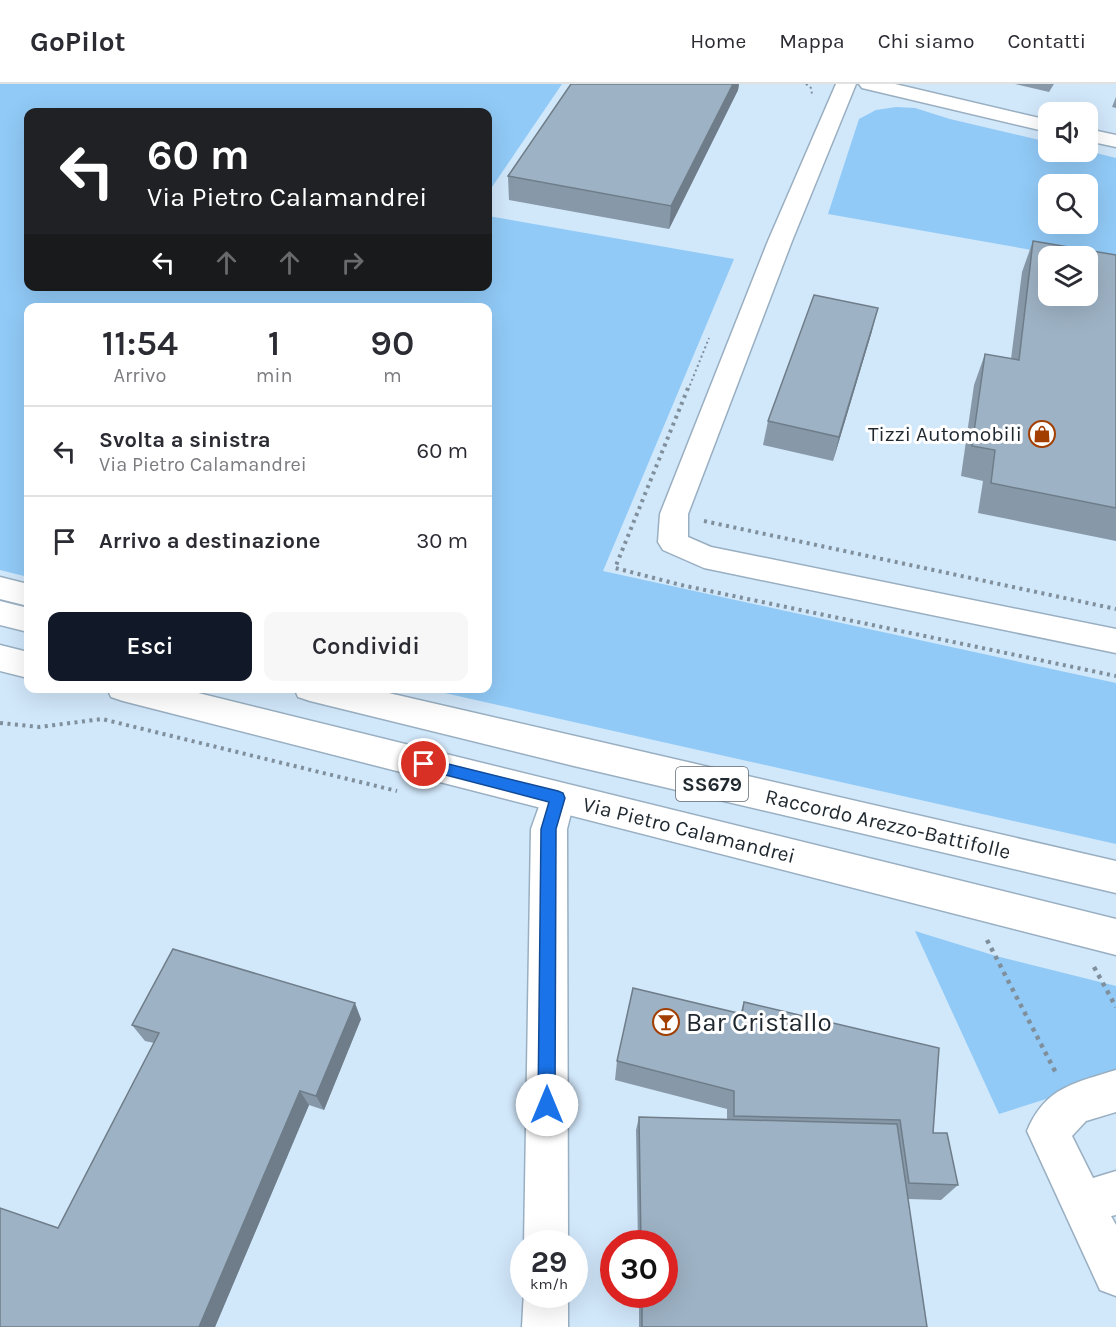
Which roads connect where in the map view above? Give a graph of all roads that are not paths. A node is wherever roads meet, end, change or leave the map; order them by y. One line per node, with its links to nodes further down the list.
1 (846, 84): 10 (street)
2 (869, 84): 3 (street)
3 (1038, 124)
4 (1098, 137): 5 (street)
5 (1116, 141)
6 (0, 588): 7 (street)
7 (24, 594)
8 (0, 613): 9 (street)
9 (24, 619)
10 (1116, 641)
11 (0, 658): 12 (street)
12 (24, 664)
13 (143, 693): 15 (street, Via Pietro Calamandrei)
14 (331, 693): 16 (street, Raccordo Arezzo-Battifolle / SS679)
15 (558, 798): 17 (street, Via Pietro Calamandrei); 20 (street)
16 (1116, 876)
17 (1116, 937)
18 (1116, 1091): 19 (street)
19 (1099, 1198): 21 (street)
20 (546, 1230)
21 (1116, 1274)
22 (545, 1308): 23 (street)
23 (545, 1327)

